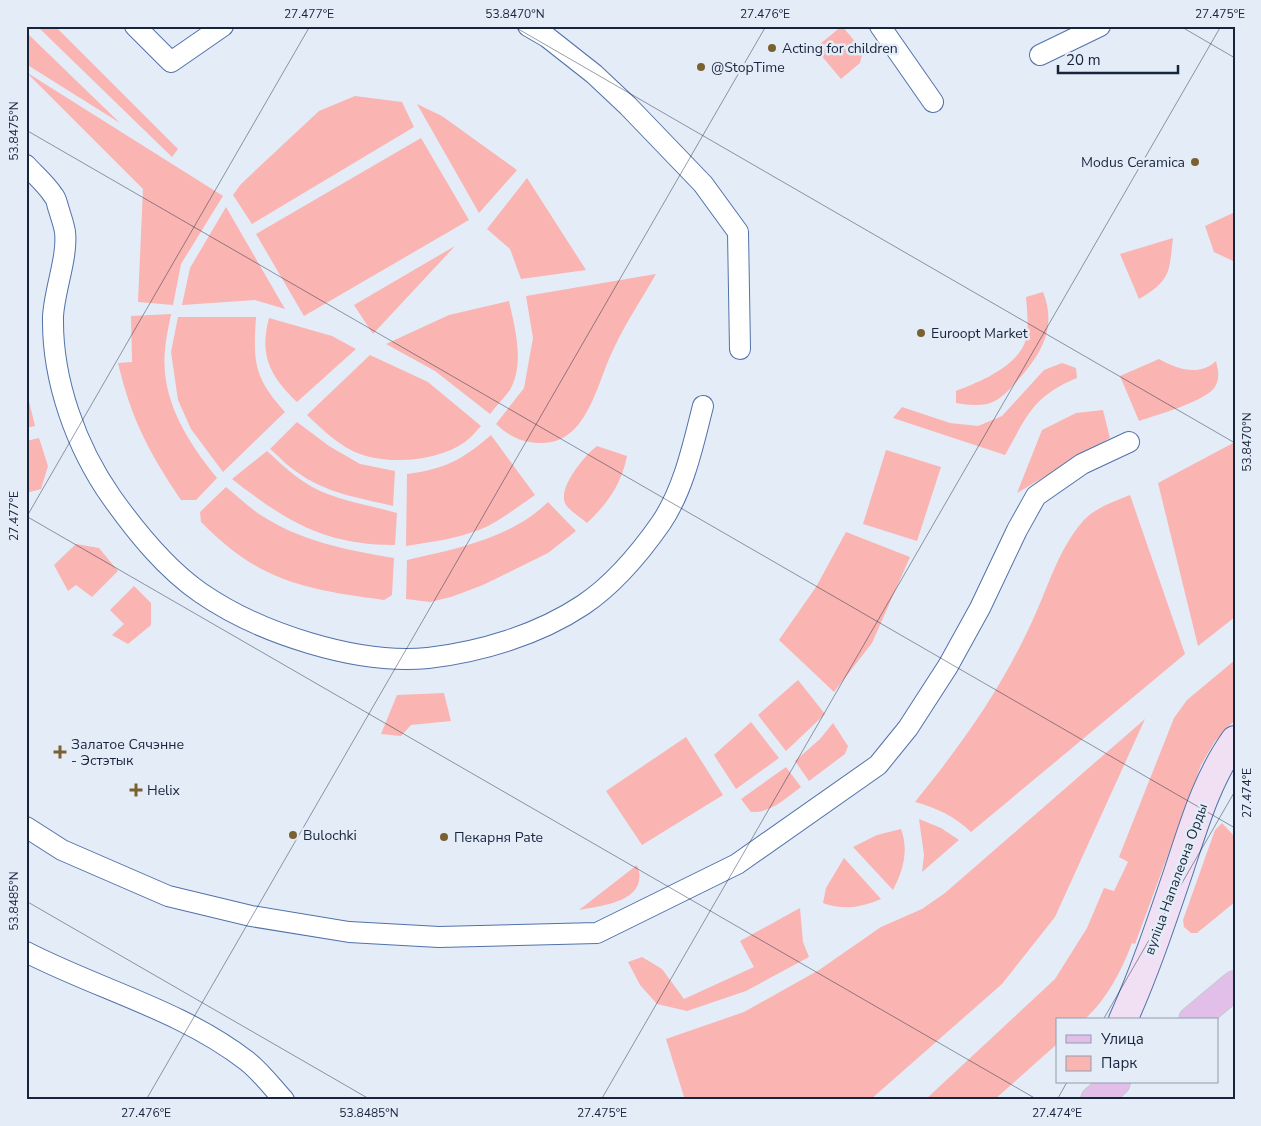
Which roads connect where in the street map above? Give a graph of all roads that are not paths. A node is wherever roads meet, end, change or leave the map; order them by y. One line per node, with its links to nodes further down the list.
1 (135, 26): 2 (lane)
2 (222, 26)
3 (528, 26): 9 (lane)
4 (880, 26): 7 (lane)
5 (1100, 26): 6 (lane)
6 (1040, 55)
7 (933, 102)
8 (26, 165): 10 (lane)
9 (740, 349)
10 (704, 406)
11 (1129, 442): 13 (lane)
12 (1235, 740): 16 (street, вуліца Напалеона Орды)
13 (26, 827)
14 (26, 952): 20 (lane)
15 (1235, 985): 17 (main road)
16 (1124, 1018)
17 (1194, 1018)
18 (1093, 1084): 21 (street)
19 (1114, 1084): 22 (main road)
20 (284, 1100)
21 (1086, 1100)
22 (1095, 1100)

